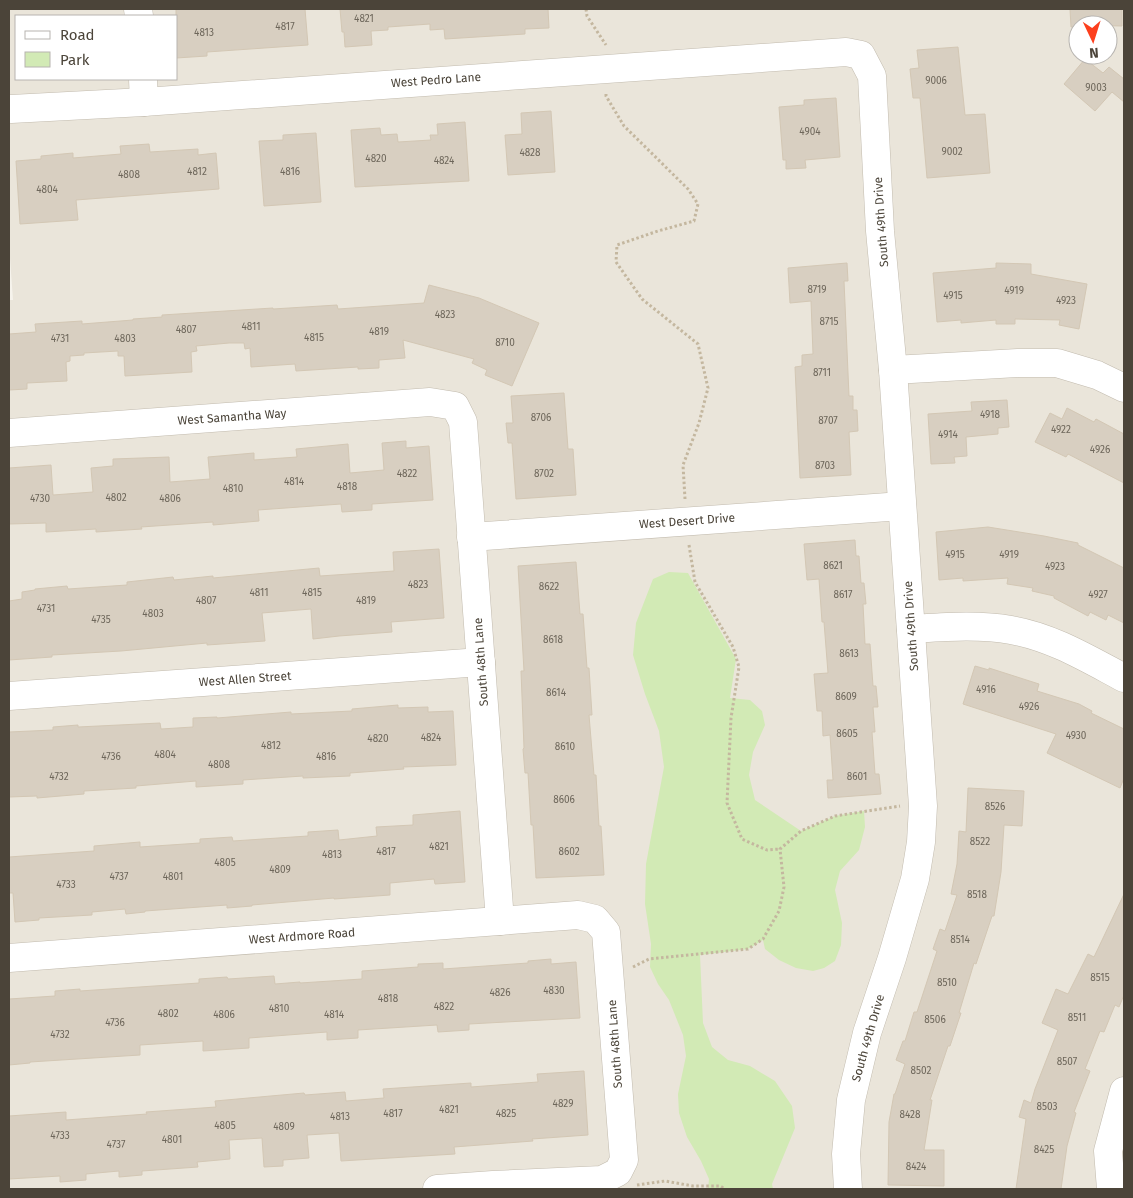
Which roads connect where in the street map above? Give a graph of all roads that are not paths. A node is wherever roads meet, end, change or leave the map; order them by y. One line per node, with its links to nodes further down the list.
1 (861, 56): 2 (street, West Pedro Lane); 4 (street, South 49th Drive)
2 (144, 90): 3 (street, West Pedro Lane)
3 (11, 109)
4 (893, 370): 5 (street); 8 (street, South 49th Drive)
5 (1124, 388)
6 (455, 406): 7 (street, West Samantha Way); 9 (street, South 48th Lane)
7 (9, 433)
8 (902, 506): 9 (street, West Desert Drive); 10 (street, South 49th Drive)
9 (471, 537): 11 (street, South 48th Lane)
10 (911, 630): 12 (street); 20 (street, South 49th Drive)
11 (481, 662): 13 (street, West Allen Street); 15 (street, South 48th Lane)
12 (1124, 678)
13 (9, 696)
14 (595, 919): 15 (street, West Ardmore Road); 18 (street, South 48th Lane)
15 (500, 921): 16 (street, West Ardmore Road)
16 (9, 958)
17 (1124, 1091): 21 (street)
18 (493, 1187): 19 (street)
19 (437, 1189)
20 (848, 1189)
21 (1111, 1189)

